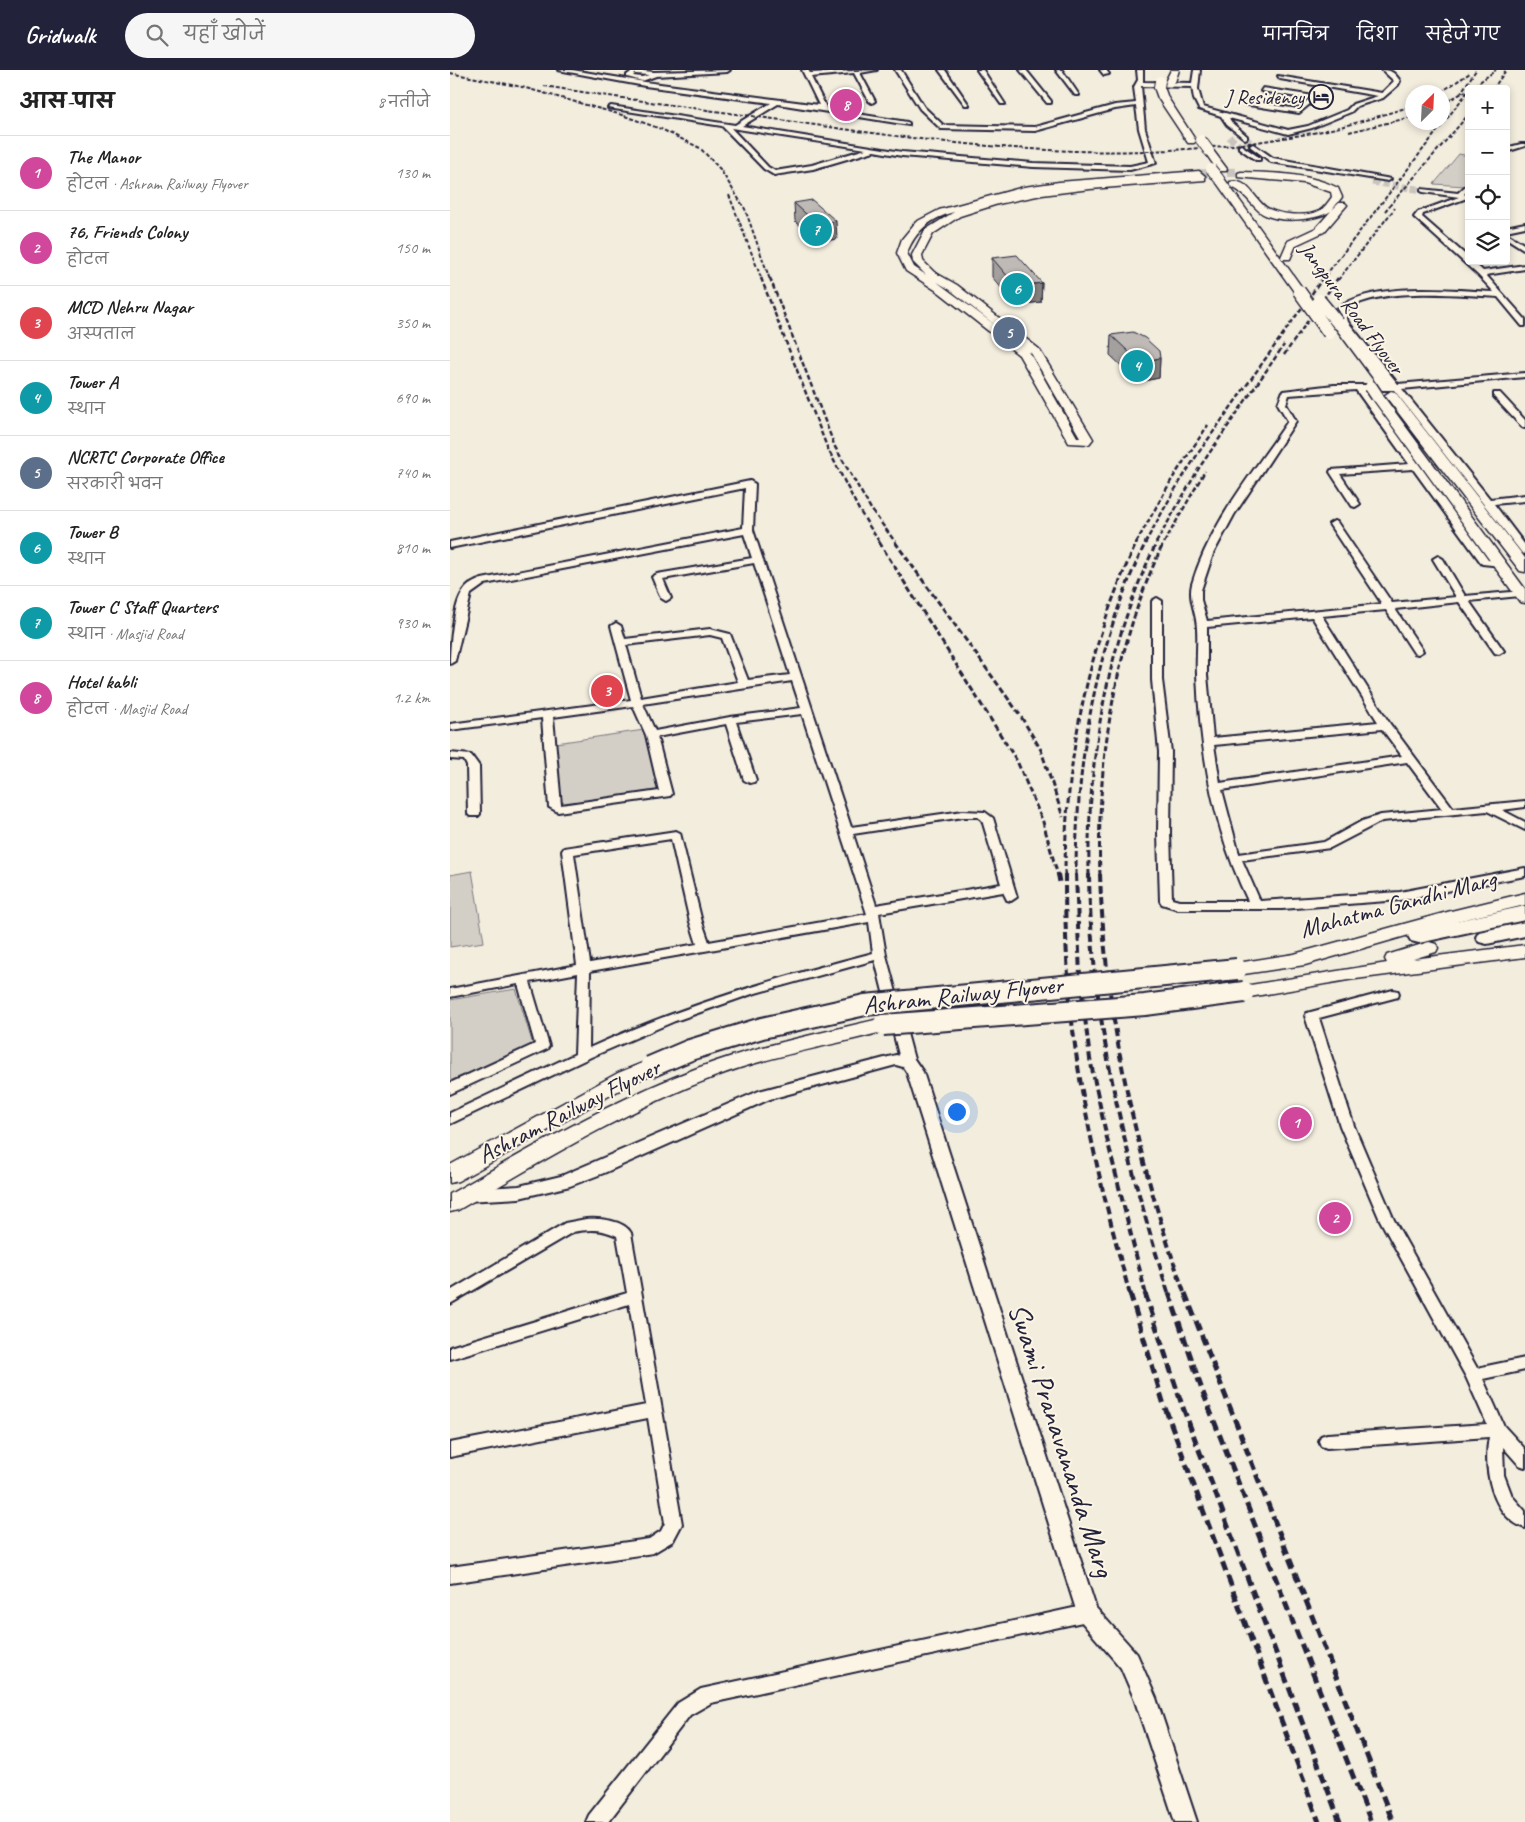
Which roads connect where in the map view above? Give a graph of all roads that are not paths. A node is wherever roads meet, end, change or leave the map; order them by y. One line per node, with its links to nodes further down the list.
1 (560, 70): 21 (street)
2 (719, 70): 3 (street); 20 (street)
3 (727, 70)
4 (874, 70): 17 (street)
5 (898, 70): 34 (street)
6 (942, 70): 33 (street)
7 (980, 70): 32 (street)
8 (1024, 70): 31 (street)
9 (1059, 70): 26 (street)
10 (1140, 70): 24 (street)
11 (1166, 70): 65 (main road, Jangpura Road Flyover, bridge)
12 (1175, 70): 52 (main road, Jangpura Road Flyover, bridge)
13 (1197, 70): 25 (street)
14 (1291, 70): 22 (street)
15 (1385, 70): 27 (street)
16 (642, 71): 19 (street); 20 (street)
17 (855, 71): 18 (street); 29 (street)
18 (807, 72): 36 (street)
19 (631, 73): 21 (street); 23 (street)
20 (654, 74): 23 (street)
21 (593, 75): 23 (street)
22 (1280, 77): 27 (street); 28 (street)
23 (646, 81): 30 (street)
24 (1139, 84): 25 (street); 34 (street)
25 (1195, 85): 37 (street)
26 (1078, 94)
27 (1384, 95): 37 (street)
28 (1254, 96): 28 (street); 37 (street)
29 (872, 101)
30 (777, 102): 36 (street); 40 (street)
31 (1048, 102)
32 (1002, 103)
33 (967, 104)
34 (1139, 104): 46 (street)
35 (611, 108): 39 (street)
36 (825, 109): 38 (street)
37 (1222, 113): 41 (street); 42 (street)
38 (907, 124)
39 (724, 125): 40 (street); 46 (street)
40 (735, 127): 46 (street)
41 (1225, 130)
42 (1244, 137)
43 (1524, 144): 47 (street)
44 (1253, 146): 50 (street)
45 (1241, 147): 51 (street)
46 (874, 149)
47 (1510, 149)
48 (1240, 174): 54 (main road)
49 (1201, 176): 49 (main road)
50 (1388, 179)
51 (1372, 182)
52 (1233, 184): 54 (main road); 60 (main road, Jangpura Road Flyover)
53 (1426, 187): 55 (street)
54 (1342, 189): 60 (main road)
55 (1463, 195): 62 (street)
56 (1525, 225): 57 (street)
57 (1510, 228)
58 (1510, 238): 59 (street)
59 (1525, 248)
60 (1286, 257): 80 (main road, Jangpura Road Flyover, bridge)
61 (1525, 266): 62 (street)
62 (1481, 273): 63 (street)
63 (1499, 295): 64 (street); 68 (street)
64 (1525, 324)
65 (1335, 341)
66 (1353, 364): 82 (main road, Jangpura Road Flyover, bridge)
67 (1525, 375): 68 (street)
68 (1396, 387): 69 (street); 74 (street)
69 (1359, 388): 72 (street); 89 (street)
70 (1497, 394): 71 (street)
71 (1525, 425)
72 (1414, 466): 75 (street); 82 (street)
73 (1525, 498): 74 (street)
74 (1488, 502): 80 (street)
75 (1354, 504)
76 (1334, 524): 87 (street)
77 (748, 530): 78 (street); 81 (street); 94 (street)
78 (450, 545)
79 (1438, 559): 85 (street)
80 (1522, 559)
81 (757, 560): 84 (street); 95 (street)
82 (1496, 560): 83 (main road)
83 (1522, 596): 85 (street)
84 (666, 598)
85 (1462, 599): 87 (street); 93 (street)
86 (1157, 600): 118 (street)
87 (1389, 606): 88 (street); 92 (street)
88 (1316, 614): 89 (street); 101 (street)
89 (1202, 624): 104 (street)
90 (616, 626): 91 (street)
91 (620, 643): 96 (street); 97 (street)
92 (1418, 651)
93 (1499, 652)
94 (450, 661)
95 (795, 677): 96 (street); 98 (street)
96 (744, 684): 97 (street)
97 (637, 702): 99 (street); 103 (street)
98 (808, 710): 100 (street); 114 (street)
99 (548, 714): 102 (street); 103 (street)
100 (730, 720): 103 (street); 107 (street)
101 (1385, 725): 104 (street); 106 (street)
102 (450, 727)
103 (651, 735)
104 (1209, 742): 108 (street)
105 (450, 756): 112 (street)
106 (1409, 758): 108 (street); 111 (street)
107 (750, 780)
108 (1217, 787): 115 (street)
109 (1525, 804): 110 (street)
110 (1490, 808): 111 (street); 113 (street)
111 (1449, 810): 115 (street)
112 (474, 814)
113 (1525, 827)
114 (847, 830): 120 (street); 120 (street)
115 (1234, 858): 118 (street)
116 (1525, 872): 118 (street)
117 (1525, 899): 126 (main road, Mahatma Gandhi Marg)
118 (1256, 906)
119 (1525, 913): 122 (highway)
120 (873, 914): 123 (street); 125 (street)
121 (1525, 929): 122 (highway)
122 (1424, 942): 126 (main road, Mahatma Gandhi Marg); 128 (main road, Mahatma Gandhi Marg)
123 (705, 948): 127 (street); 127 (street)
124 (1525, 951): 128 (main road)
125 (880, 955): 132 (street); 133 (street)
126 (1293, 961): 136 (main road, Ashram Railway Flyover, bridge)
127 (584, 968): 129 (street); 132 (street)
128 (1348, 974): 137 (main road, Ashram Railway Flyover, bridge)
129 (523, 979): 130 (street); 134 (street)
130 (450, 993)
131 (1392, 994): 142 (street)
132 (582, 1055): 135 (street)
133 (908, 1063): 137 (street); 150 (street, Swami Pranavananda Marg)
134 (450, 1089)
135 (450, 1120)
136 (450, 1175)
137 (458, 1200)
138 (635, 1296): 139 (street); 140 (street); 143 (street)
139 (450, 1298)
140 (450, 1353)
141 (1525, 1364): 142 (street)
142 (1473, 1375): 144 (street)
143 (655, 1410): 146 (street); 149 (street)
144 (1498, 1430): 145 (street); 147 (street); 148 (street)
145 (1327, 1441)
146 (450, 1450)
147 (1525, 1460)
148 (1525, 1521)
149 (450, 1575)
150 (1087, 1613): 151 (street); 152 (street, Swami Pranavananda Marg)
151 (596, 1822)
152 (1186, 1822)

